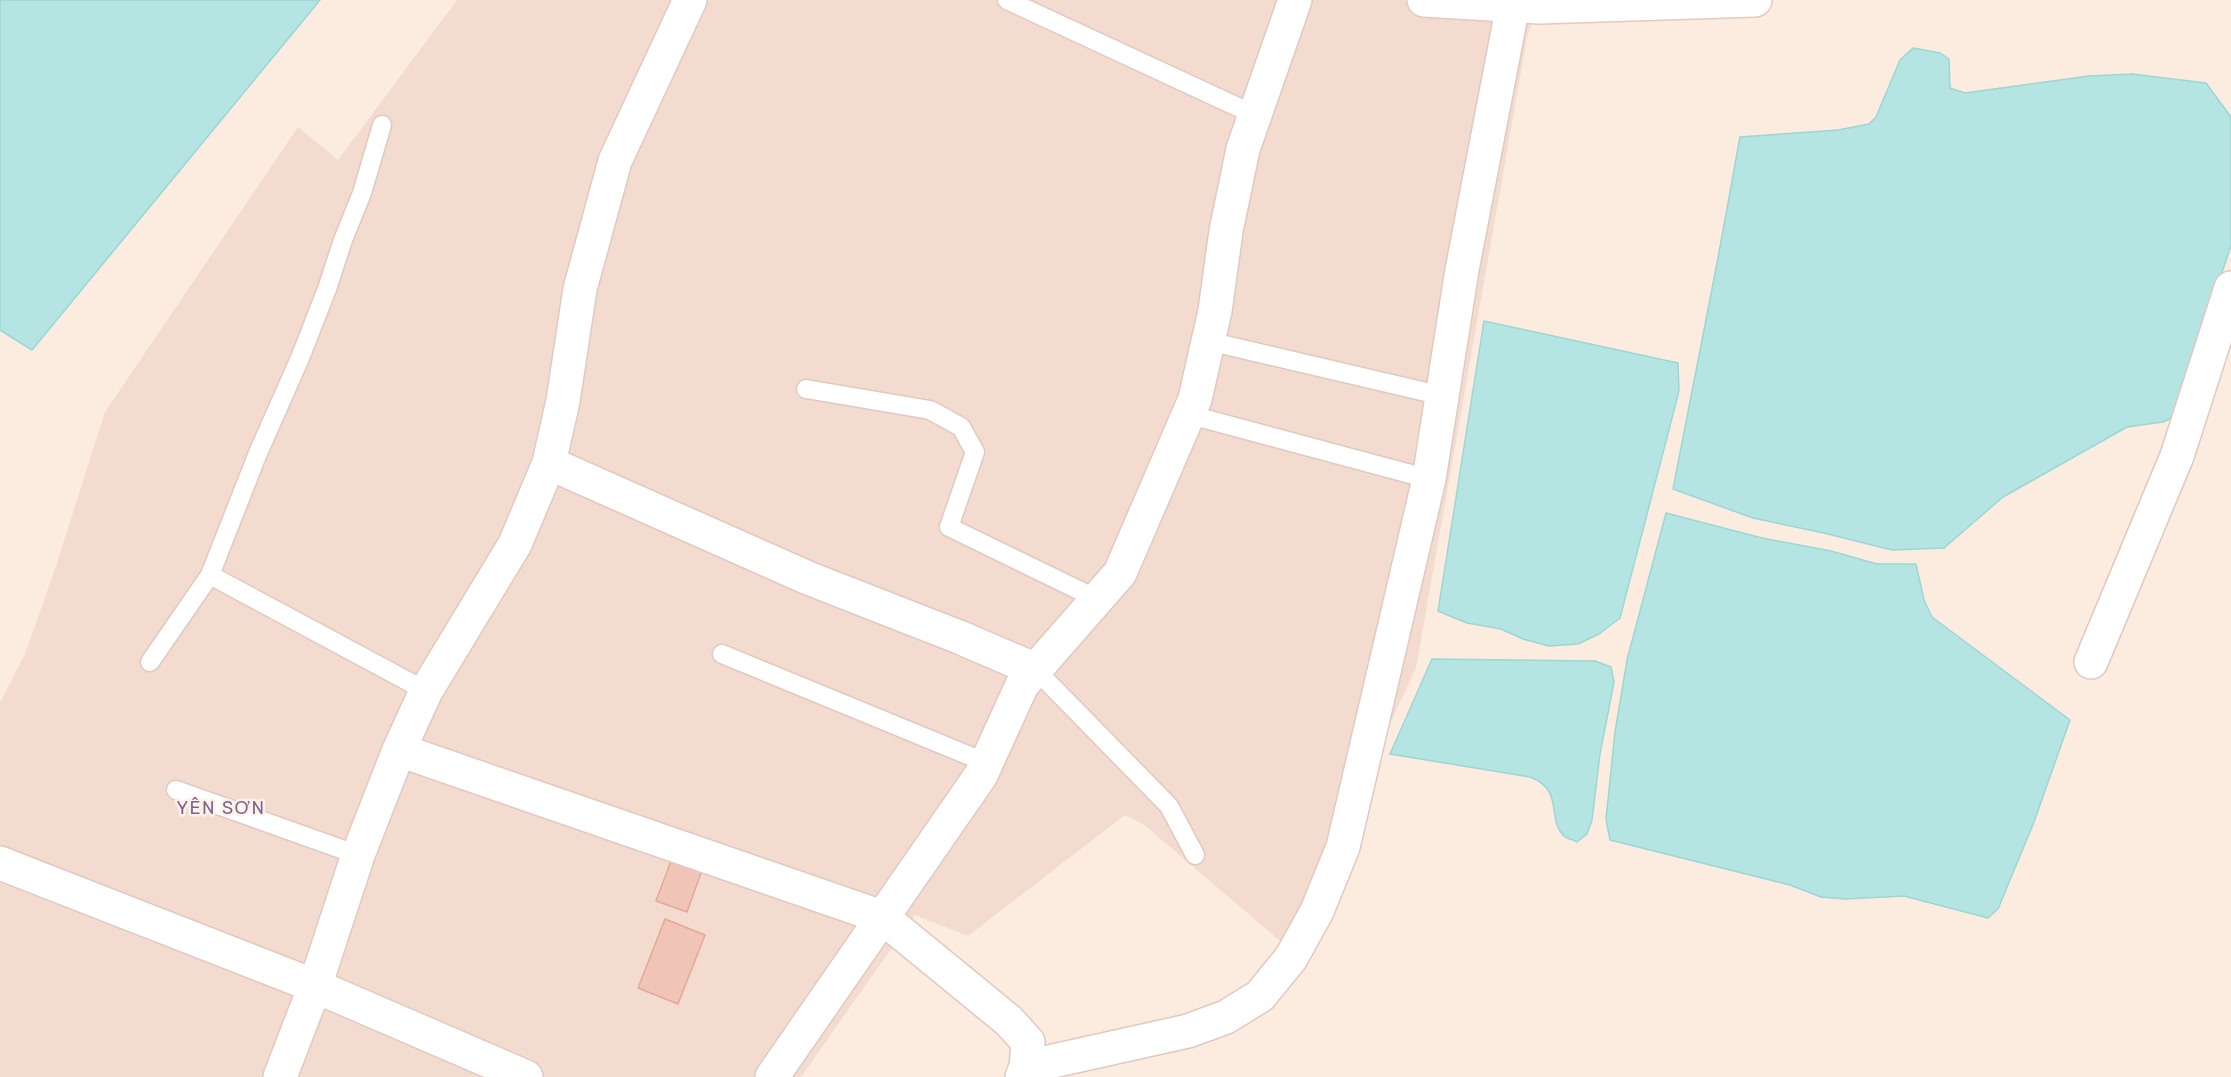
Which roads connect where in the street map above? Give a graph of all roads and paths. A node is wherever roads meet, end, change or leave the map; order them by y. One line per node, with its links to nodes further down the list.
1 (690, 0): 14 (street)
2 (1006, 0): 7 (lane)
3 (1295, 0): 7 (street)
4 (1424, 0): 6 (street)
5 (1755, 0): 6 (street)
6 (1531, 4): 12 (street)
7 (1255, 115): 10 (street)
8 (382, 125): 16 (lane)
9 (2231, 288): 20 (street)
10 (1208, 341): 12 (lane); 13 (street)
11 (806, 389): 17 (lane)
12 (1443, 396): 15 (street)
13 (1187, 414): 15 (lane); 17 (street)
14 (549, 463): 21 (street); 22 (street)
15 (1429, 479): 31 (street)
16 (210, 575): 19 (lane); 22 (lane)
17 (1097, 599): 21 (street)
18 (722, 654): 24 (lane)
19 (150, 662)
20 (2091, 662)
21 (1036, 670): 24 (street); 27 (lane)
22 (426, 691): 23 (street)
23 (399, 750): 26 (street); 29 (street)
24 (987, 762): 29 (street)
25 (176, 790): 26 (lane)
26 (358, 855): 30 (street)
27 (1195, 855)
28 (0, 863): 30 (street)
29 (882, 917): 31 (street); 34 (street)
30 (315, 986): 32 (street); 33 (street)
31 (1024, 1072)
32 (280, 1077)
33 (526, 1077)
34 (772, 1077)

